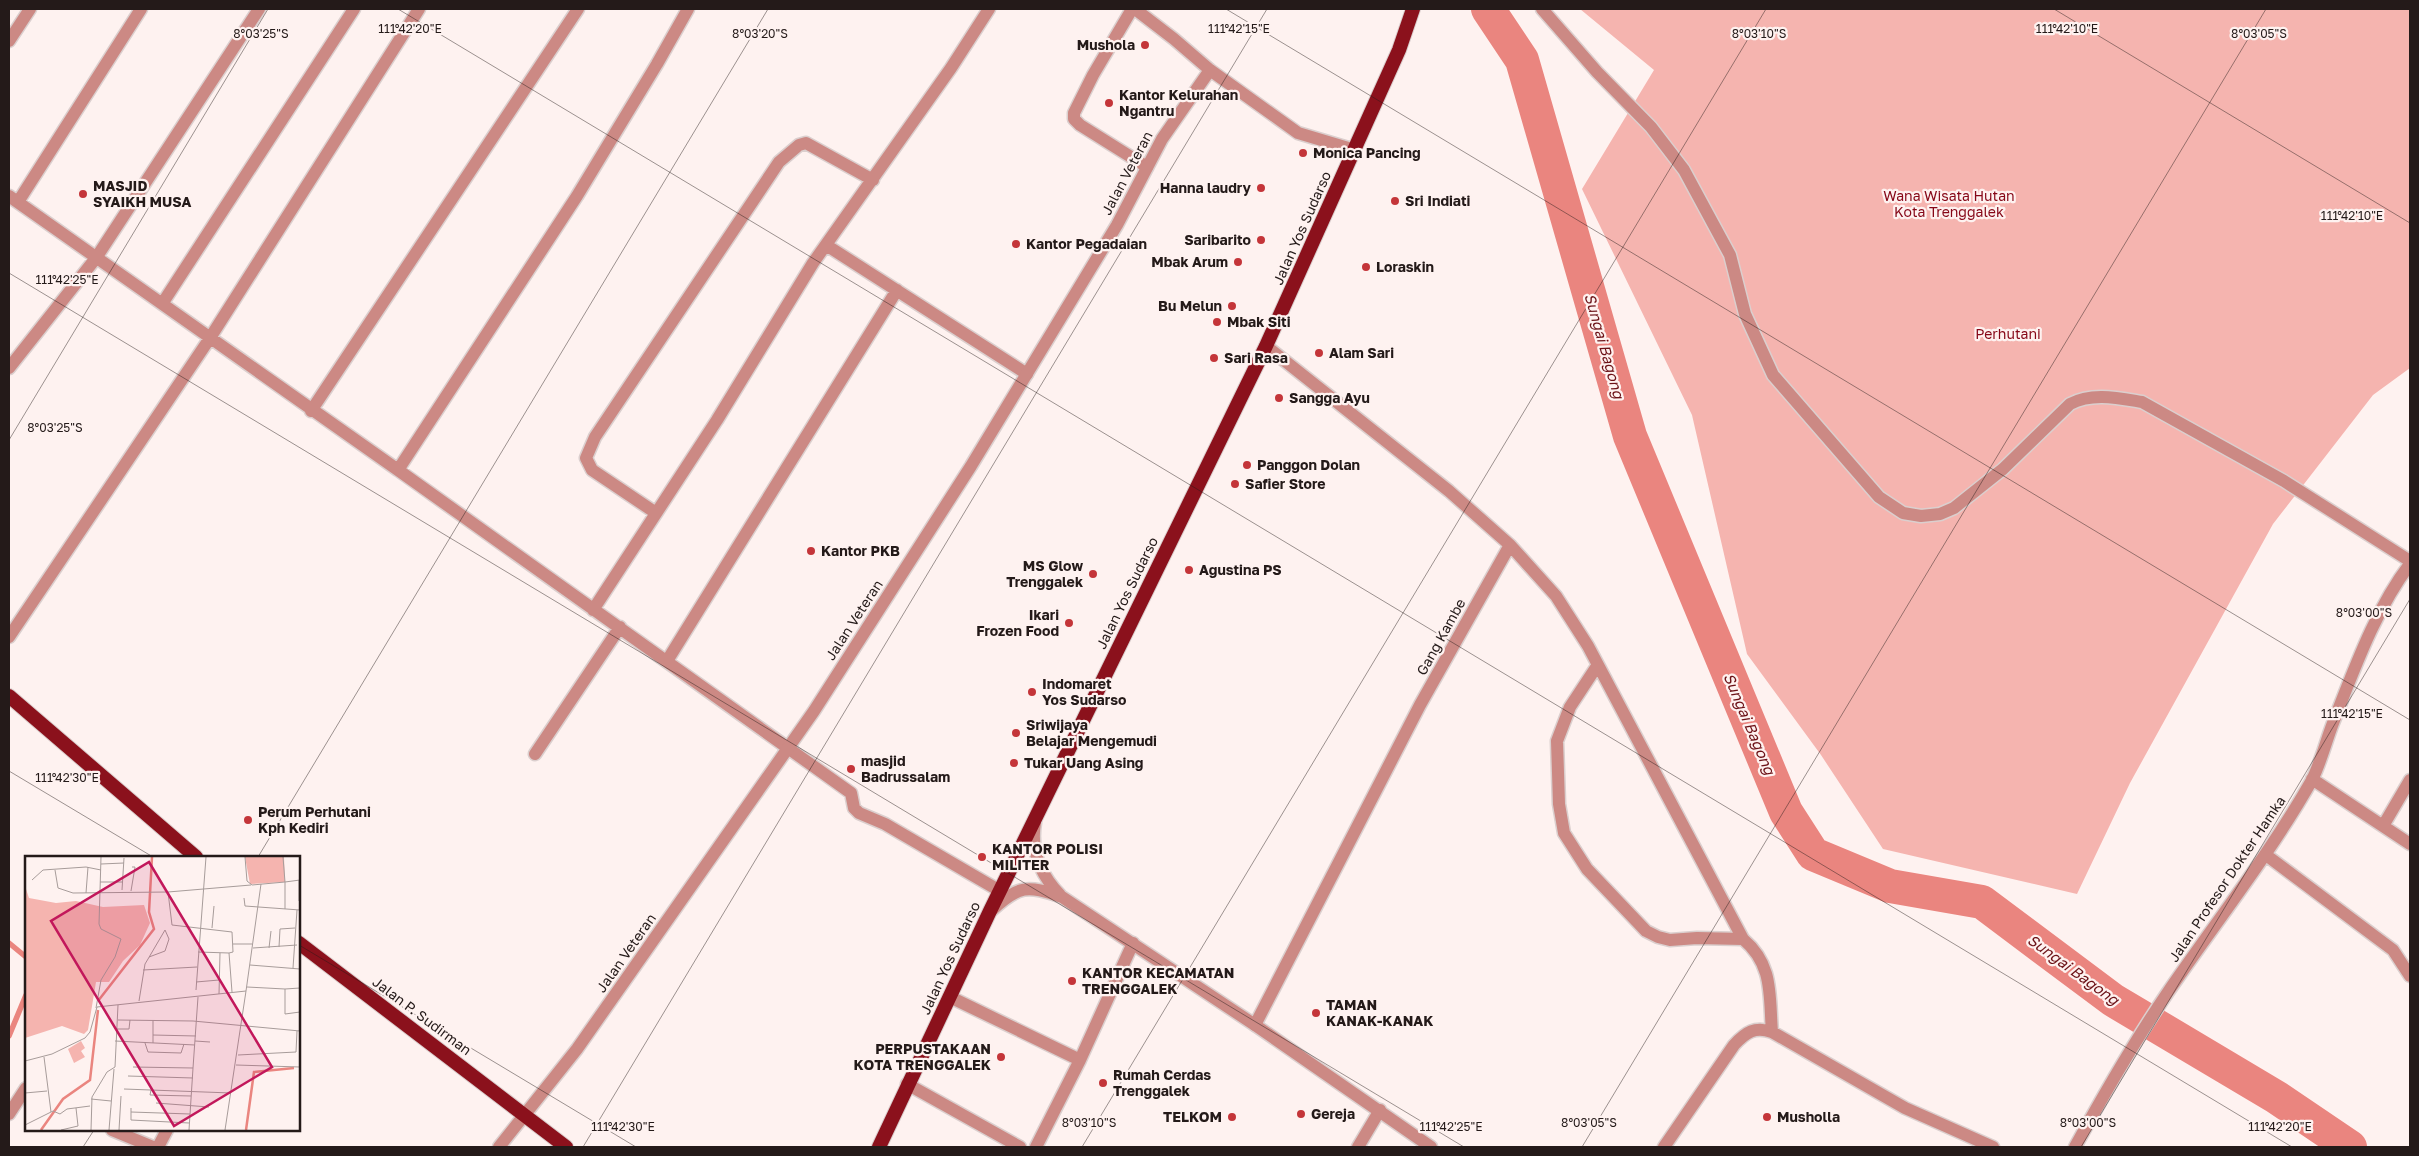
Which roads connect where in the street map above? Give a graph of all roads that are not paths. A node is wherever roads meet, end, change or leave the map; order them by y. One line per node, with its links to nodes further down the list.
1 (30, 9): 12 (street)
2 (141, 9): 17 (street)
3 (259, 9): 19 (street)
4 (354, 9): 21 (street)
5 (419, 9): 22 (street)
6 (578, 9): 26 (street)
7 (688, 9): 27 (street)
8 (989, 9): 16 (street)
9 (1134, 9): 13 (street); 15 (street)
10 (1413, 9): 14 (highway, Jalan Yos Sudarso)
11 (1542, 9): 30 (street)
12 (9, 41)
13 (1210, 70): 14 (street); 15 (street, Jalan Veteran)
14 (1355, 150): 23 (highway, Jalan Yos Sudarso)
15 (1147, 167): 25 (street, Jalan Veteran)
16 (873, 180): 18 (street); 28 (street)
17 (13, 199): 19 (street)
18 (826, 245): 20 (street); 28 (street)
19 (96, 258): 21 (street); 24 (street)
20 (897, 290): 25 (street); 34 (street)
21 (162, 304): 22 (street)
22 (210, 338): 26 (street); 33 (street)
23 (1266, 346): 29 (street); 41 (highway, Jalan Yos Sudarso)
24 (9, 368)
25 (1027, 374): 37 (street, Jalan Veteran)
26 (311, 411): 27 (street)
27 (398, 470): 31 (street)
28 (656, 513): 31 (street)
29 (1510, 545): 35 (street); 54 (street, Gang Kambe)
30 (2410, 563): 39 (street, Jalan Profesor Dokter Hamka)
31 (593, 610): 32 (street)
32 (620, 627): 34 (street); 38 (street)
33 (9, 637)
34 (667, 660): 37 (street)
35 (1597, 666): 49 (street); 49 (street)
36 (9, 696): 45 (highway)
37 (787, 747): 46 (street); 61 (street, Jalan Veteran)
38 (535, 754)
39 (2312, 779): 42 (street); 44 (street, Jalan Profesor Dokter Hamka)
40 (2410, 780): 42 (street)
41 (1036, 818): 46 (highway, Jalan Yos Sudarso); 47 (street)
42 (2383, 826): 43 (street)
43 (2410, 844)
44 (2266, 855): 52 (street); 75 (street, Jalan Profesor Dokter Hamka)
45 (195, 856)
46 (1000, 891): 48 (highway, Jalan Yos Sudarso)
47 (1062, 897): 48 (street); 51 (street)
48 (990, 911): 53 (highway, Jalan Yos Sudarso)
49 (1743, 939): 55 (street)
50 (300, 944): 61 (highway, Jalan P. Sudirman)
51 (1134, 944): 54 (street); 56 (street)
52 (2410, 976)
53 (950, 997): 56 (street); 57 (highway, Jalan Yos Sudarso)
54 (1255, 1025): 59 (street)
55 (1772, 1032): 73 (street); 74 (street)
56 (1080, 1060): 70 (street)
57 (907, 1084): 68 (highway, Jalan Yos Sudarso); 69 (street)
58 (25, 1090): 60 (street)
59 (1380, 1110): 71 (street); 72 (street)
60 (9, 1114)
61 (525, 1115): 66 (street, Jalan Veteran); 67 (highway, Jalan P. Sudirman)
62 (114, 1131): 64 (street)
63 (166, 1131): 65 (street)
64 (153, 1147)
65 (158, 1147)
66 (499, 1147)
67 (566, 1147)
68 (879, 1147)
69 (1020, 1147)
70 (1036, 1147)
71 (1358, 1147)
72 (1431, 1147)
73 (1664, 1147)
74 (1993, 1147)
75 (2075, 1147)

